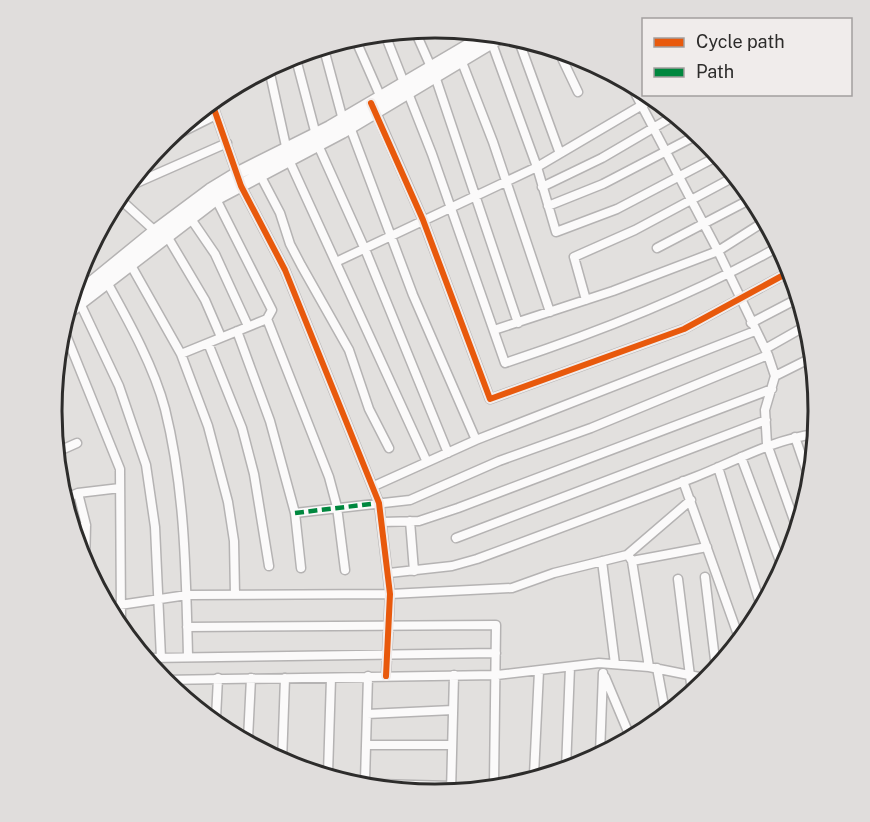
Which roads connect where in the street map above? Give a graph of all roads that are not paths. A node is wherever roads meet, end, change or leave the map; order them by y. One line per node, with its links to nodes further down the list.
1 (418, 38): 11 (street)
2 (388, 41): 13 (street)
3 (486, 41): 8 (main road)
4 (491, 42): 30 (street)
5 (358, 46): 16 (street)
6 (521, 48): 26 (street)
7 (325, 54): 20 (street)
8 (459, 56): 11 (main road); 35 (street)
9 (563, 60): 14 (street)
10 (297, 64): 24 (street)
11 (433, 71): 13 (main road); 39 (street)
12 (270, 76): 28 (street)
13 (407, 87): 16 (main road); 43 (street)
14 (578, 92)
15 (645, 103): 22 (street); 26 (street)
16 (378, 104): 20 (main road); 46 (street)
17 (214, 110): 18 (street)
18 (216, 116): 21 (street); 25 (street)
19 (668, 119): 22 (street)
20 (346, 123): 24 (main road); 50 (street)
21 (192, 127)
22 (652, 128): 27 (street); 37 (street)
23 (690, 139): 27 (street)
24 (317, 140): 28 (main road); 52 (street)
25 (227, 142): 33 (street); 34 (street)
26 (560, 151): 30 (street)
27 (665, 152): 32 (street); 44 (street)
28 (288, 155): 31 (main road); 56 (street)
29 (711, 160): 32 (street)
30 (537, 167): 35 (street); 37 (street)
31 (257, 170): 33 (main road); 87 (street)
32 (679, 178): 40 (street); 44 (street)
33 (239, 179): 38 (main road); 95 (street)
34 (142, 180)
35 (506, 180): 39 (street); 65 (street)
36 (728, 180): 40 (street)
37 (542, 187): 44 (street)
38 (214, 194): 45 (main road); 66 (street)
39 (474, 195): 43 (street); 67 (street)
40 (691, 201): 47 (street); 61 (street)
41 (745, 202): 47 (street)
42 (124, 203): 49 (street)
43 (450, 206): 46 (street); 70 (street)
44 (548, 206)
45 (187, 214): 49 (main road); 68 (street)
46 (423, 220): 50 (street); 62 (street)
47 (704, 224): 51 (street); 53 (street)
48 (759, 225): 53 (street)
49 (161, 233): 55 (main road); 73 (street)
50 (390, 237): 52 (street); 84 (street)
51 (657, 248)
52 (365, 249): 56 (street); 89 (street)
53 (718, 250): 57 (street); 61 (street)
54 (772, 250): 57 (street)
55 (128, 260): 59 (main road); 77 (street)
56 (336, 262): 91 (street)
57 (729, 274): 62 (street); 70 (street)
58 (783, 276): 62 (street)
59 (102, 281): 60 (main road); 122 (street)
60 (79, 297)
61 (586, 300): 65 (street)
62 (741, 300): 69 (street)
63 (792, 302): 69 (street)
64 (77, 304): 125 (street)
65 (550, 312): 67 (street)
66 (267, 319): 68 (street); 101 (street)
67 (518, 323): 70 (street)
68 (248, 326): 72 (street)
69 (753, 327): 76 (street); 84 (street)
70 (494, 330)
71 (799, 330): 76 (street)
72 (237, 331): 73 (street); 102 (street)
73 (222, 337): 75 (street)
74 (68, 341): 96 (street)
75 (208, 343): 77 (street); 114 (street)
76 (766, 352): 79 (street); 100 (street)
77 (181, 354): 123 (street)
78 (805, 361): 79 (street)
79 (776, 376): 80 (street)
80 (772, 389): 81 (street); 104 (street)
81 (766, 420): 86 (street); 108 (street)
82 (808, 435): 83 (street)
83 (795, 436): 86 (street); 92 (street)
84 (476, 440): 89 (street)
85 (77, 443): 88 (street)
86 (767, 444): 90 (street); 103 (street)
87 (389, 448)
88 (64, 449)
89 (448, 453): 91 (street)
90 (741, 457): 93 (street); 111 (street)
91 (427, 462): 95 (street)
92 (804, 464)
93 (718, 467): 94 (street); 124 (street)
94 (683, 481): 99 (street); 117 (street)
95 (374, 486): 100 (street)
96 (120, 488): 97 (street); 126 (street)
97 (78, 493): 98 (street); 106 (street)
98 (71, 496)
99 (691, 500): 110 (street); 112 (street)
100 (379, 503): 101 (street); 105 (street)
101 (337, 507): 102 (street); 116 (street)
102 (295, 513): 115 (street)
103 (793, 518)
104 (410, 521): 105 (street); 117 (street)
105 (382, 522): 118 (street)
106 (86, 525): 107 (street); 109 (street)
107 (80, 528)
108 (456, 538)
109 (85, 541)
110 (708, 546): 112 (street); 129 (street)
111 (779, 557)
112 (630, 558): 113 (street); 139 (street)
113 (602, 561): 121 (street); 137 (street)
114 (269, 566)
115 (301, 568)
116 (345, 570)
117 (414, 571): 118 (street)
118 (389, 573): 121 (street)
119 (705, 577): 135 (street)
120 (678, 579): 142 (street)
121 (390, 594): 123 (street); 127 (street)
122 (187, 595): 123 (street); 125 (street); 128 (street)
123 (236, 595)
124 (758, 597)
125 (159, 600): 126 (street); 134 (street)
126 (117, 606)
127 (388, 626): 128 (street); 130 (street); 132 (street)
128 (188, 627): 131 (street)
129 (737, 631)
130 (496, 653): 132 (street); 144 (street)
131 (188, 656): 132 (street); 134 (street)
132 (387, 656): 146 (street)
133 (155, 658): 134 (street)
134 (161, 658)
135 (715, 658)
136 (599, 663): 137 (street); 138 (street); 141 (street)
137 (615, 664): 139 (street)
138 (570, 667): 140 (street); 164 (street)
139 (653, 668): 142 (street); 154 (street)
140 (539, 671): 144 (street); 166 (street)
141 (603, 673): 158 (street); 162 (street)
142 (688, 674): 147 (street); 153 (street)
143 (454, 675): 144 (street); 146 (street); 155 (street)
144 (497, 675): 168 (street)
145 (368, 676): 146 (street); 151 (street); 157 (street)
146 (386, 676)
147 (698, 676)
148 (218, 678): 149 (street); 152 (street); 156 (street)
149 (251, 678): 150 (street); 159 (street)
150 (285, 678): 151 (street); 163 (street)
151 (331, 678): 165 (street)
152 (176, 680)
153 (690, 683)
154 (663, 706)
155 (453, 710): 157 (street); 161 (street)
156 (216, 713)
157 (367, 714): 160 (street)
158 (627, 731)
159 (248, 734)
160 (366, 745): 161 (street); 167 (street)
161 (452, 745): 169 (street)
162 (600, 746)
163 (282, 752)
164 (566, 761)
165 (328, 769)
166 (534, 771)
167 (365, 778)
168 (494, 779)
169 (451, 784)

